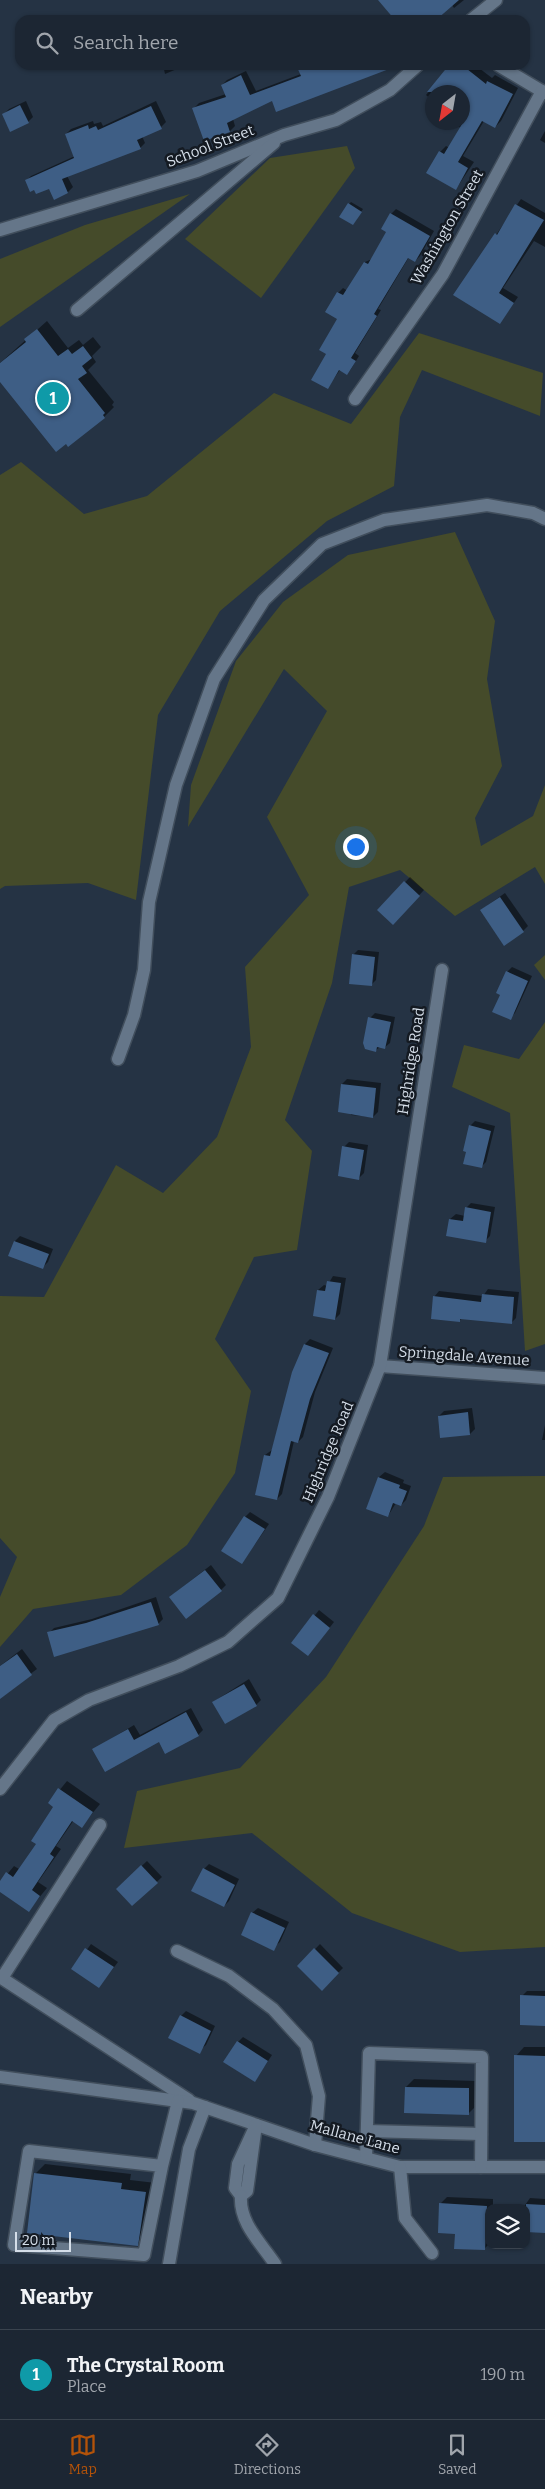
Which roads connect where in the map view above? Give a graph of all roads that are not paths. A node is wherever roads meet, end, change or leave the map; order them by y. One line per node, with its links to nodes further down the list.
1 (496, 0): 2 (street)
2 (477, 15)
3 (412, 70): 6 (street, School Street)
4 (506, 70): 5 (street)
5 (543, 92): 9 (street, Washington Street)
6 (284, 135): 7 (street, School Street); 8 (street)
7 (0, 230)
8 (78, 310)
9 (355, 399)
10 (545, 520): 12 (street)
11 (442, 970): 13 (street, Highridge Road)
12 (118, 1059)
13 (380, 1366): 14 (street, Springdale Avenue); 15 (street, Highridge Road)
14 (545, 1378)
15 (0, 1789)
16 (100, 1825): 18 (street)
17 (177, 1950): 25 (street)
18 (1, 1977): 21 (street, Mallane Lane)
19 (0, 2077): 20 (street, Mallane Lane)
20 (178, 2101): 21 (street, Mallane Lane); 27 (street)
21 (199, 2105): 22 (street, Mallane Lane); 32 (street)
22 (256, 2124): 25 (street, Mallane Lane); 33 (street)
23 (367, 2131): 24 (street); 24 (street); 26 (street)
24 (481, 2134): 29 (street)
25 (315, 2145): 26 (street, Mallane Lane)
26 (366, 2158): 28 (street, Mallane Lane)
27 (162, 2166): 27 (street)
28 (400, 2167): 29 (street, Mallane Lane); 31 (street)
29 (481, 2167): 30 (street, Mallane Lane)
30 (545, 2167)
31 (432, 2253)
32 (169, 2264)
33 (275, 2264)

